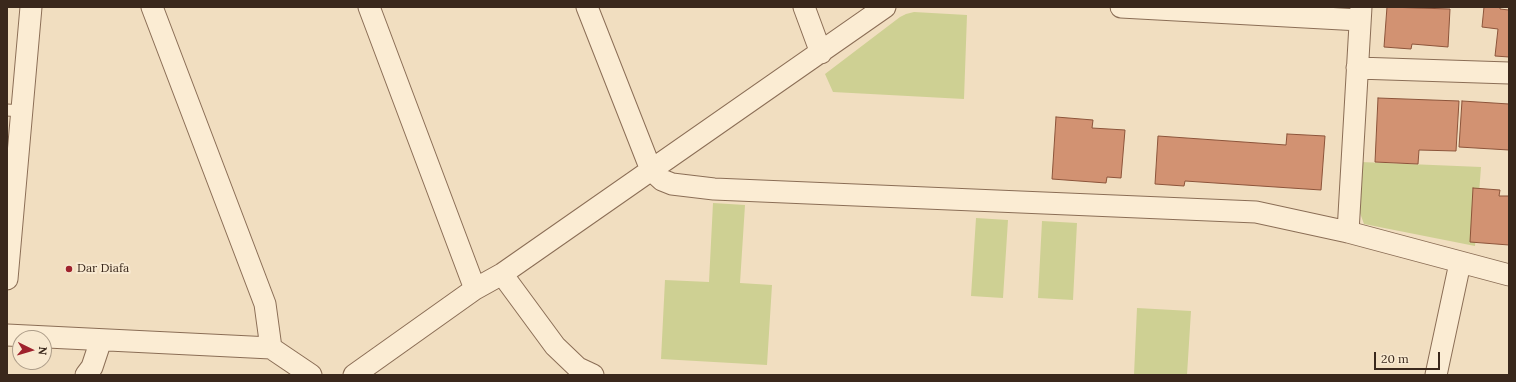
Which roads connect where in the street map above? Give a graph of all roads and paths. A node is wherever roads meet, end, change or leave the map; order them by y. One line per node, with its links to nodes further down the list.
1 (31, 7): 12 (street)
2 (152, 7): 22 (street)
3 (369, 7): 19 (street)
4 (587, 7): 13 (street)
5 (804, 7): 9 (street)
6 (885, 7): 9 (street)
7 (1121, 7): 8 (street)
8 (1360, 14): 10 (street)
9 (821, 53): 13 (street)
10 (1357, 68): 11 (street); 14 (street)
11 (1509, 73)
12 (14, 110): 18 (street)
13 (651, 170): 14 (street); 16 (street)
14 (1348, 232): 15 (street)
15 (1460, 263): 17 (street); 27 (street)
16 (502, 274): 19 (street); 26 (street)
17 (1509, 275)
18 (7, 279)
19 (475, 289): 25 (street)
20 (7, 335): 21 (street)
21 (101, 340): 22 (street); 23 (street)
22 (272, 348): 24 (street)
23 (86, 375)
24 (311, 375)
25 (354, 375)
26 (593, 375)
27 (1436, 375)

